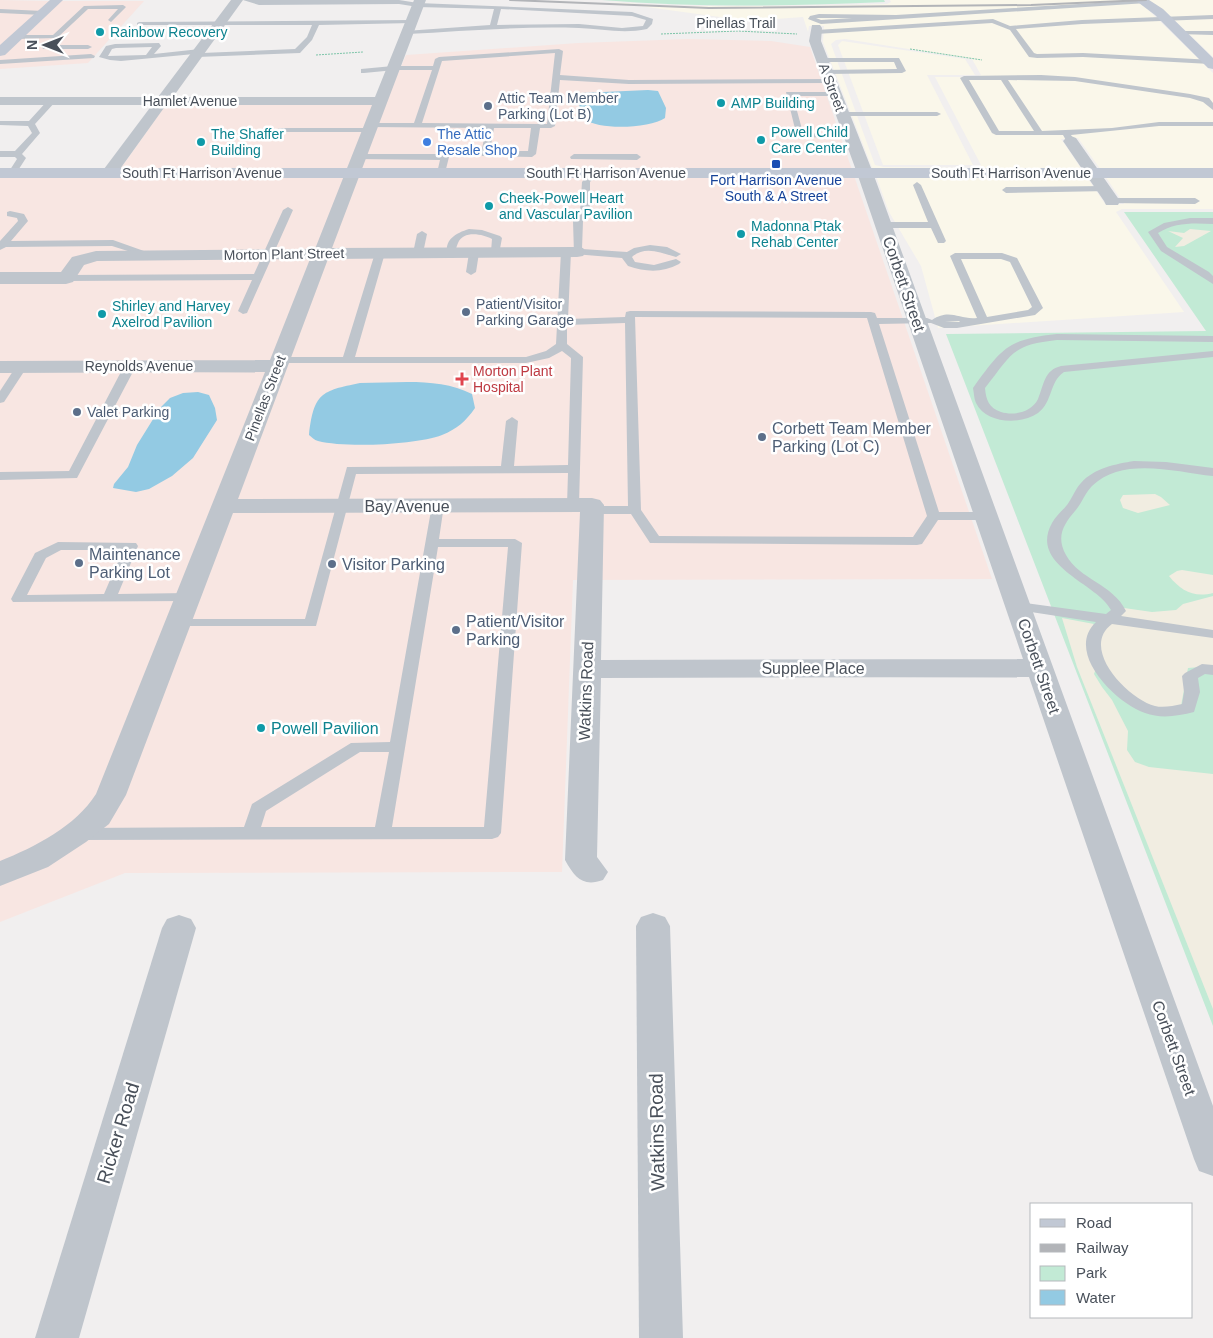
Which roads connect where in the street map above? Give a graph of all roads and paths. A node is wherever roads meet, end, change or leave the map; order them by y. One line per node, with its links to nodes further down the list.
1 (57, 0): 9 (street)
2 (246, 0): 5 (lane)
3 (1143, 1): 10 (lane); 13 (street)
4 (419, 2): 5 (lane); 7 (lane); 17 (street, Pinellas Street)
5 (259, 3): 6 (lane)
6 (238, 6): 14 (street)
7 (498, 7): 18 (lane); 18 (lane)
8 (2, 13): 9 (lane)
9 (43, 13): 24 (street)
10 (893, 16): 10 (lane)
11 (1211, 18): 13 (lane)
12 (111, 20): 25 (lane)
13 (1168, 20): 19 (lane); 21 (street)
14 (220, 23): 15 (lane); 16 (lane); 28 (street)
15 (316, 23): 17 (lane); 28 (lane)
16 (139, 24)
17 (409, 27): 18 (lane); 33 (street, Pinellas Street)
18 (493, 27)
19 (1009, 28): 20 (lane); 32 (lane)
20 (816, 32): 23 (path, Pinellas Trail); 37 (street, A Street)
21 (1180, 33): 22 (lane); 32 (street)
22 (1213, 33)
23 (653, 34)
24 (16, 37): 25 (lane); 27 (street)
25 (55, 38): 26 (lane)
26 (92, 47)
27 (2, 49)
28 (198, 53): 30 (lane); 41 (street)
29 (91, 56): 31 (lane)
30 (149, 56): 30 (lane)
31 (0, 62)
32 (1211, 63)
33 (393, 68): 34 (lane); 35 (lane); 44 (street, Pinellas Street)
34 (436, 68): 36 (lane); 51 (lane)
35 (364, 71)
36 (556, 77): 39 (lane); 53 (lane)
37 (829, 77): 37 (lane); 39 (lane); 40 (lane); 46 (street, A Street)
38 (1003, 78): 45 (lane); 55 (lane); 55 (lane)
39 (799, 81): 40 (lane)
40 (803, 94): 56 (lane)
41 (163, 100): 43 (street, Hamlet Avenue); 44 (street, Hamlet Avenue); 66 (street)
42 (0, 101): 43 (street, Hamlet Avenue)
43 (52, 101): 49 (lane)
44 (380, 101): 54 (street, Pinellas Street)
45 (1213, 108)
46 (843, 114): 47 (lane); 56 (street, A Street)
47 (938, 114)
48 (0, 124): 49 (lane)
49 (31, 124): 60 (lane)
50 (1213, 124): 57 (lane)
51 (417, 125): 52 (lane); 54 (lane)
52 (491, 125): 53 (lane); 53 (lane)
53 (536, 126)
54 (370, 128): 58 (lane); 63 (street, Pinellas Street)
55 (1040, 134): 57 (lane)
56 (851, 136): 67 (street, A Street)
57 (1068, 137): 68 (street)
58 (253, 138)
59 (0, 154): 60 (lane)
60 (17, 154): 65 (lane)
61 (574, 157): 64 (lane)
62 (637, 157): 64 (lane)
63 (355, 165): 64 (street, South Ft Harrison Avenue); 66 (street, South Ft Harrison Avenue); 88 (street, Pinellas Street)
64 (602, 168): 67 (street, South Ft Harrison Avenue); 87 (lane)
65 (6, 173): 66 (street, South Ft Harrison Avenue)
66 (109, 173)
67 (865, 173): 68 (street, South Ft Harrison Avenue); 77 (street, Corbett Street)
68 (1094, 173): 69 (street, South Ft Harrison Avenue); 72 (street)
69 (1213, 173)
70 (917, 185): 78 (lane)
71 (1006, 190): 72 (lane)
72 (1108, 195): 73 (lane)
73 (1195, 201)
74 (288, 210): 89 (lane)
75 (10, 214): 81 (lane)
76 (1213, 221): 96 (lane)
77 (884, 225): 78 (lane); 100 (street, Corbett Street)
78 (934, 225): 80 (lane)
79 (422, 234): 83 (lane)
80 (942, 241)
81 (2, 244): 91 (lane)
82 (380, 252): 83 (street, Morton Plant Street); 88 (street, Morton Plant Street); 106 (lane)
83 (418, 252): 84 (street, Morton Plant Street)
84 (451, 252): 85 (street, Morton Plant Street); 86 (lane)
85 (474, 252): 86 (street, Morton Plant Street); 92 (lane)
86 (496, 252): 87 (street, Morton Plant Street)
87 (572, 252): 90 (lane); 102 (lane)
88 (321, 253): 89 (street, Morton Plant Street); 107 (street, Pinellas Street)
89 (268, 255): 91 (street, Morton Plant Street); 93 (lane)
90 (628, 255): 90 (lane)
91 (153, 256): 95 (street, Morton Plant Street)
92 (471, 272)
93 (258, 277): 95 (lane); 97 (lane)
94 (0, 278): 95 (street)
95 (66, 278)
96 (1213, 281)
97 (243, 311)
98 (630, 320): 99 (lane); 102 (lane); 121 (lane)
99 (873, 321): 100 (lane); 122 (lane)
100 (927, 321): 101 (lane); 123 (street, Corbett Street)
101 (983, 321): 101 (lane)
102 (562, 322): 104 (lane)
103 (1213, 339): 105 (lane)
104 (561, 345): 106 (lane); 114 (lane)
105 (1213, 354)
106 (348, 360): 107 (lane)
107 (278, 363): 108 (street, Reynolds Avenue); 118 (street, Pinellas Street)
108 (130, 366): 110 (street, Reynolds Avenue); 116 (lane)
109 (0, 367): 110 (street, Reynolds Avenue)
110 (21, 367): 111 (lane)
111 (0, 400)
112 (512, 420): 113 (lane)
113 (506, 469): 114 (lane); 119 (lane)
114 (574, 469): 120 (lane)
115 (1213, 472): 128 (lane)
116 (0, 476)
117 (438, 505): 119 (street, Bay Avenue); 120 (street, Bay Avenue); 124 (lane)
118 (223, 506): 119 (street, Bay Avenue); 126 (street, Pinellas Street)
119 (342, 506): 129 (lane)
120 (585, 507): 121 (lane); 132 (street, Watkins Road)
121 (635, 510): 122 (lane)
122 (934, 516): 123 (lane)
123 (986, 516): 127 (street, Corbett Street)
124 (432, 543): 134 (lane); 136 (lane)
125 (108, 598): 125 (lane); 126 (lane)
126 (188, 598): 129 (street, Pinellas Street)
127 (1018, 606): 128 (lane); 131 (street, Corbett Street)
128 (1110, 620): 130 (lane); 133 (lane)
129 (178, 623): 137 (street, Pinellas Street)
130 (1213, 634)
131 (1039, 668): 132 (street, Supplee Place); 142 (street, Corbett Street)
132 (587, 669): 138 (street, Watkins Road)
133 (1213, 670)
134 (397, 747): 135 (lane); 136 (lane)
135 (251, 833): 136 (lane); 137 (lane)
136 (383, 833)
137 (75, 834): 139 (street, Pinellas Street)
138 (592, 872)
139 (0, 874)
140 (653, 926): 144 (street, Watkins Road)
141 (179, 928): 143 (street, Ricker Road)
142 (1213, 1159)
143 (57, 1338)
144 (661, 1338)

